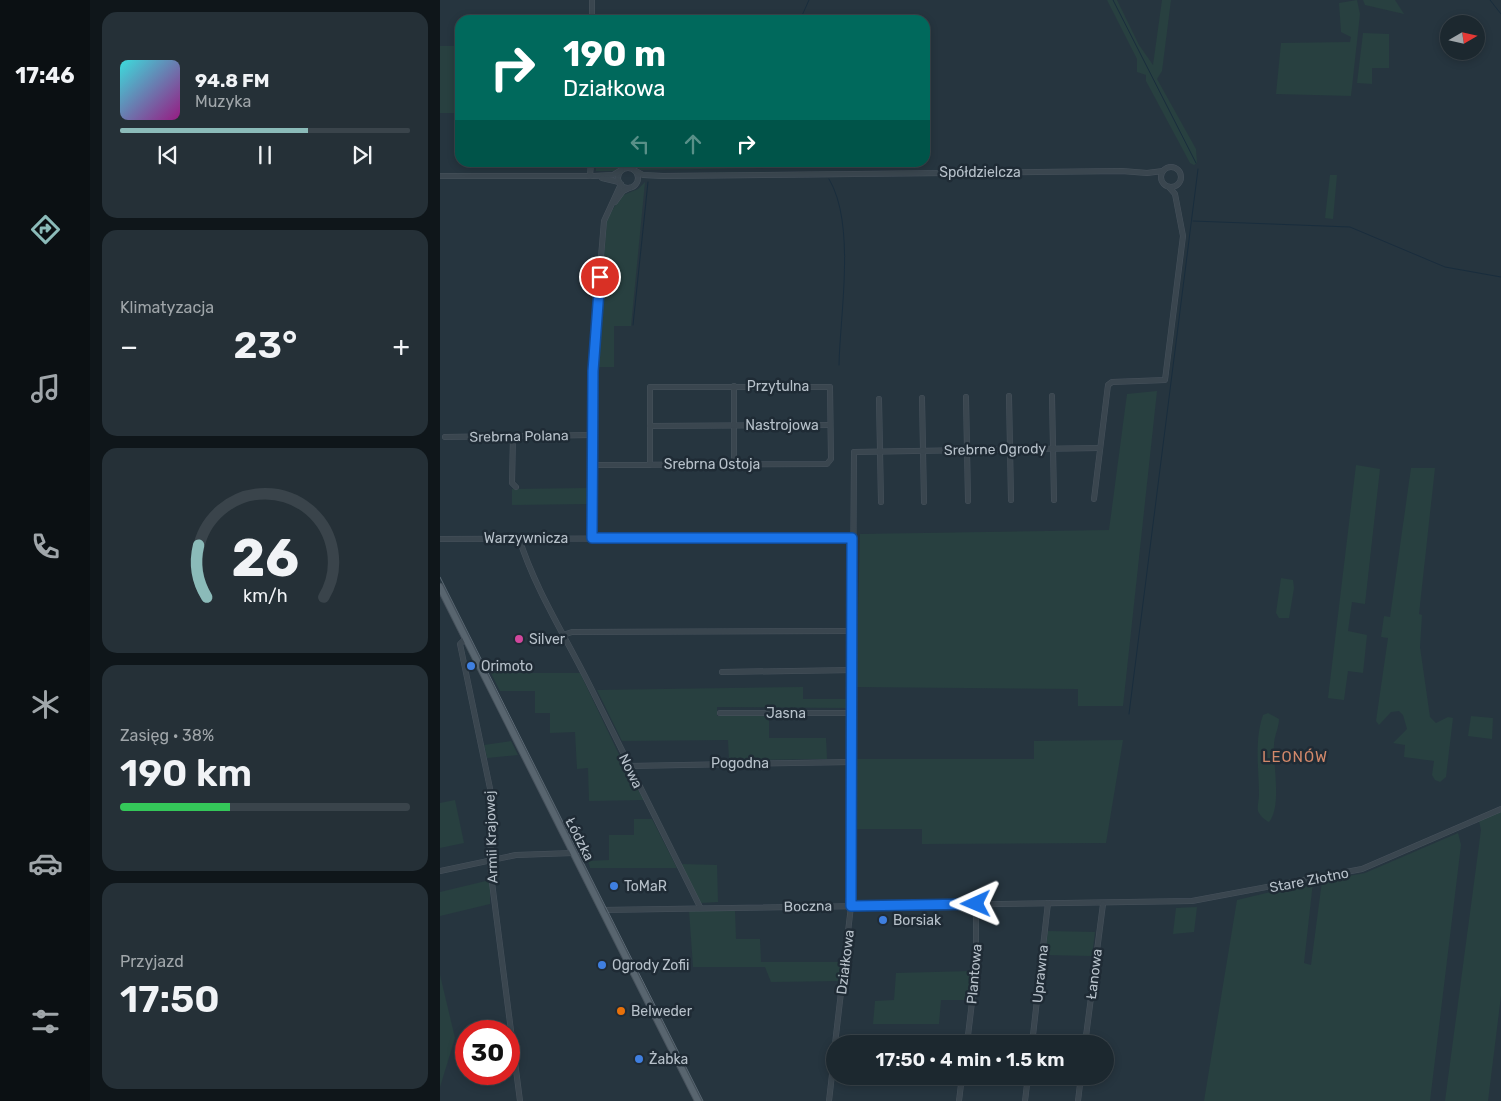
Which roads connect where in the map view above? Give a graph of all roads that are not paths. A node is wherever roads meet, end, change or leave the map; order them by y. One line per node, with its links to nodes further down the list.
1 (592, 0): 2 (street)
2 (592, 15)
3 (591, 167): 9 (street)
4 (621, 170): 5 (street); 9 (street); 13 (street)
5 (636, 171): 10 (street); 14 (street)
6 (1163, 171): 7 (street); 12 (street); 15 (street)
7 (1147, 173): 10 (street, Spółdzielcza); 12 (street)
8 (440, 176): 9 (street)
9 (592, 176): 11 (street)
10 (663, 176): 14 (street)
11 (610, 179): 13 (street); 18 (street)
12 (1161, 179): 16 (street)
13 (620, 183): 17 (street); 18 (street)
14 (636, 185): 17 (street)
15 (1177, 185): 16 (street); 19 (street)
16 (1169, 187): 19 (street)
17 (629, 188): 20 (street)
18 (617, 192): 20 (street)
19 (1175, 194): 33 (street)
20 (610, 208): 31 (street)
21 (734, 386): 27 (street, Nastrojowa); 28 (street, Przytulna); 29 (street, Przytulna)
22 (1009, 396): 34 (street)
23 (1052, 396): 35 (street)
24 (922, 398): 36 (street)
25 (966, 398): 37 (street)
26 (879, 399): 38 (street)
27 (734, 425): 28 (street, Nastrojowa); 29 (street, Nastrojowa); 41 (street, Nastrojowa)
28 (830, 425): 39 (street, Przytulna)
29 (650, 426): 40 (street)
30 (513, 436): 31 (street, Srebrna Polana); 32 (street, Srebrna Polana); 43 (street)
31 (592, 436): 42 (street)
32 (445, 438)
33 (1100, 448): 35 (street, Srebrne Ogrody); 44 (street)
34 (1010, 449): 35 (street, Srebrne Ogrody); 37 (street, Srebrne Ogrody); 45 (street)
35 (1054, 449): 46 (street)
36 (923, 450): 37 (street, Srebrne Ogrody); 38 (street, Srebrne Ogrody); 49 (street)
37 (967, 450): 47 (street)
38 (880, 451): 48 (street); 52 (street, Srebrne Ogrody)
39 (830, 461): 41 (street, Srebrna Ostoja)
40 (650, 464): 41 (street, Srebrna Ostoja); 42 (street, Srebrna Ostoja)
41 (734, 464)
42 (592, 465): 51 (street)
43 (516, 487)
44 (1094, 499)
45 (1011, 500)
46 (1054, 500)
47 (968, 501)
48 (880, 502)
49 (924, 502)
50 (519, 538): 51 (street, Warzywnicza); 53 (street, Warzywnicza); 56 (street, Nowa)
51 (592, 538): 52 (street, Warzywnicza)
52 (852, 538): 55 (street, Działkowa)
53 (440, 539)
54 (440, 587): 57 (main road, Łódzka)
55 (853, 631): 56 (street); 58 (street, Działkowa)
56 (563, 635): 63 (street, Nowa)
57 (465, 639): 65 (main road, Łódzka); 66 (street, Armii Krajowej)
58 (854, 670): 59 (street); 61 (street, Działkowa)
59 (722, 672)
60 (720, 713): 61 (street, Jasna)
61 (852, 713): 62 (street, Działkowa)
62 (852, 762): 63 (street, Pogodna); 71 (street, Działkowa)
63 (629, 766): 72 (street, Nowa)
64 (1501, 809): 70 (street, Stare Złotno)
65 (573, 853): 66 (street); 73 (main road, Łódzka)
66 (491, 860): 67 (street); 82 (street, Armii Krajowej)
67 (440, 871)
68 (1048, 903): 69 (street, Boczna); 70 (street, Boczna); 76 (street, Uprawna)
69 (976, 904): 71 (street, Boczna); 75 (street, Plantowa)
70 (1104, 904): 77 (street, Łanowa)
71 (851, 906): 72 (street, Boczna); 74 (street, Działkowa)
72 (700, 907): 73 (street, Boczna)
73 (602, 910): 83 (main road, Łódzka)
74 (837, 1035)
75 (968, 1035)
76 (1033, 1035)
77 (1086, 1035)
78 (831, 1085): 84 (street)
79 (961, 1085): 85 (street)
80 (1027, 1085): 86 (street)
81 (1080, 1085): 87 (street)
82 (520, 1100)
83 (698, 1101)
84 (829, 1101)
85 (959, 1101)
86 (1025, 1101)
87 (1078, 1101)

